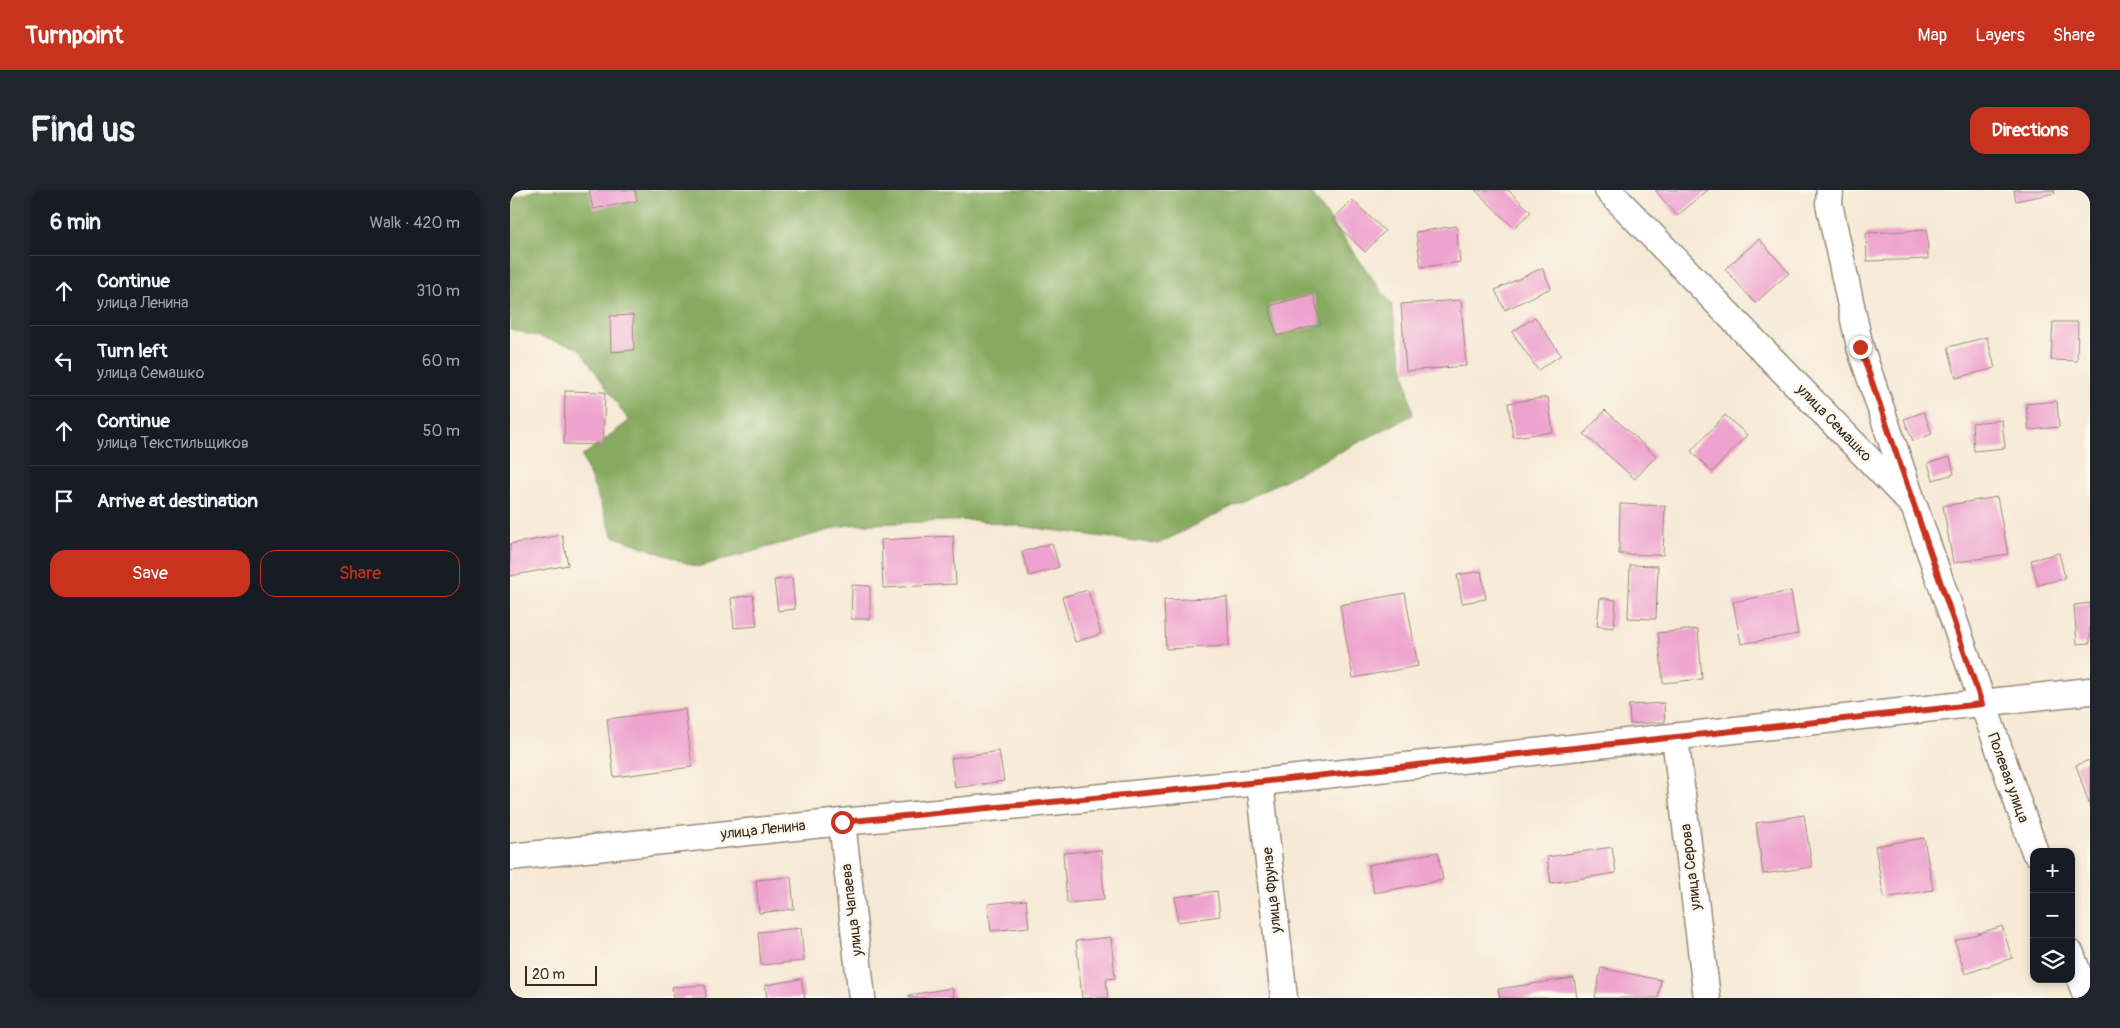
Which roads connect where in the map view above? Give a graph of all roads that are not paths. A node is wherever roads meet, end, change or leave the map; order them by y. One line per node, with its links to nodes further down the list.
1 (1608, 190): 3 (street, улица Семашко)
2 (1830, 190): 3 (street)
3 (1914, 506): 5 (street, улица Семашко)
4 (2090, 691): 5 (street, улица Ленина)
5 (1982, 704): 6 (street, улица Ленина); 9 (street, Полевая улица)
6 (1676, 736): 7 (street, улица Ленина); 14 (street, улица Серова)
7 (1260, 782): 8 (street, улица Ленина); 13 (street, улица Фрунзе)
8 (842, 822): 10 (street, улица Ленина); 12 (street, улица Чапаева)
9 (2034, 848)
10 (510, 857)
11 (2075, 965): 15 (street)
12 (862, 998)
13 (1284, 998)
14 (1707, 998)
15 (2087, 998)

